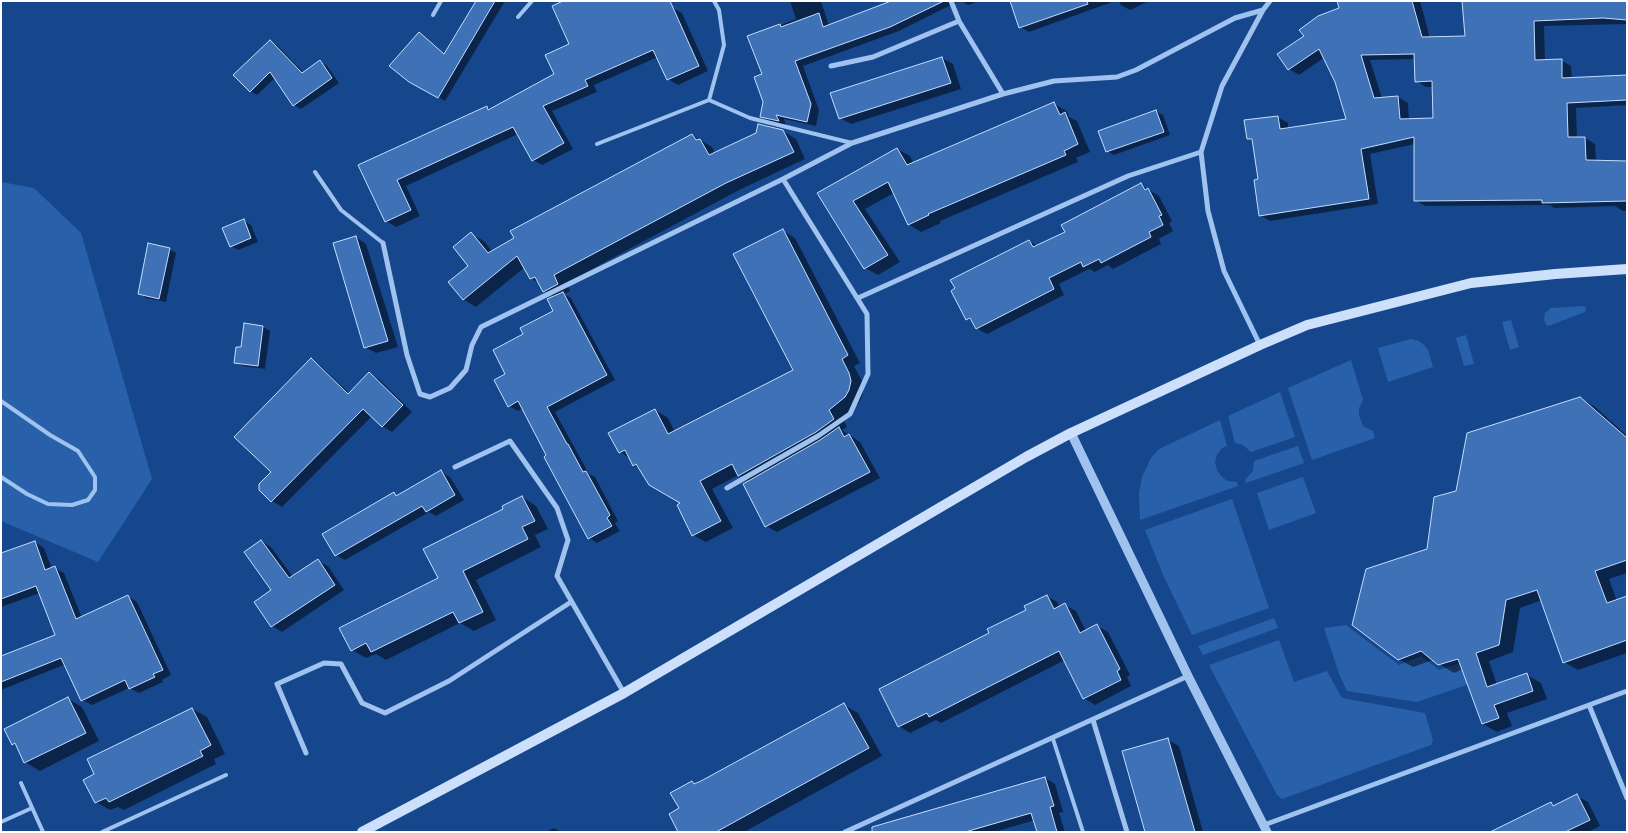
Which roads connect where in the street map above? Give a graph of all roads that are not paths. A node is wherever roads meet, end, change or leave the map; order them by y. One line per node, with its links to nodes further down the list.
1 (441, 1): 7 (lane)
2 (532, 1): 8 (lane)
3 (714, 1): 12 (lane)
4 (951, 1): 9 (street)
5 (1270, 1): 6 (street)
6 (1263, 10): 11 (street); 15 (street)
7 (433, 15)
8 (518, 17)
9 (959, 21): 10 (street); 11 (street)
10 (831, 66)
11 (1003, 94): 13 (street)
12 (710, 100): 13 (lane); 14 (lane)
13 (852, 143): 17 (street)
14 (598, 144)
15 (1201, 152): 20 (street); 21 (street)
16 (315, 172): 18 (lane)
17 (783, 179): 18 (street); 20 (street)
18 (383, 243)
19 (1627, 269): 21 (main road)
20 (858, 298): 26 (street)
21 (1260, 345): 23 (main road)
22 (1, 401): 25 (lane)
23 (1071, 433): 28 (street); 30 (main road)
24 (455, 467): 27 (street)
25 (1, 477)
26 (727, 488)
27 (572, 602): 30 (street); 34 (street)
28 (1188, 676): 32 (street); 40 (street)
29 (1627, 691): 31 (street)
30 (624, 693): 43 (main road)
31 (1590, 705): 37 (street); 40 (street)
32 (1093, 720): 33 (street); 46 (street)
33 (1053, 739): 44 (street); 45 (lane)
34 (306, 753)
35 (226, 776): 42 (lane)
36 (21, 783): 38 (lane)
37 (1627, 798)
38 (32, 808): 39 (lane); 41 (lane)
39 (1, 822)
40 (1265, 828)
41 (43, 832)
42 (102, 832)
43 (362, 832)
44 (845, 832)
45 (1082, 832)
46 (1126, 832)

